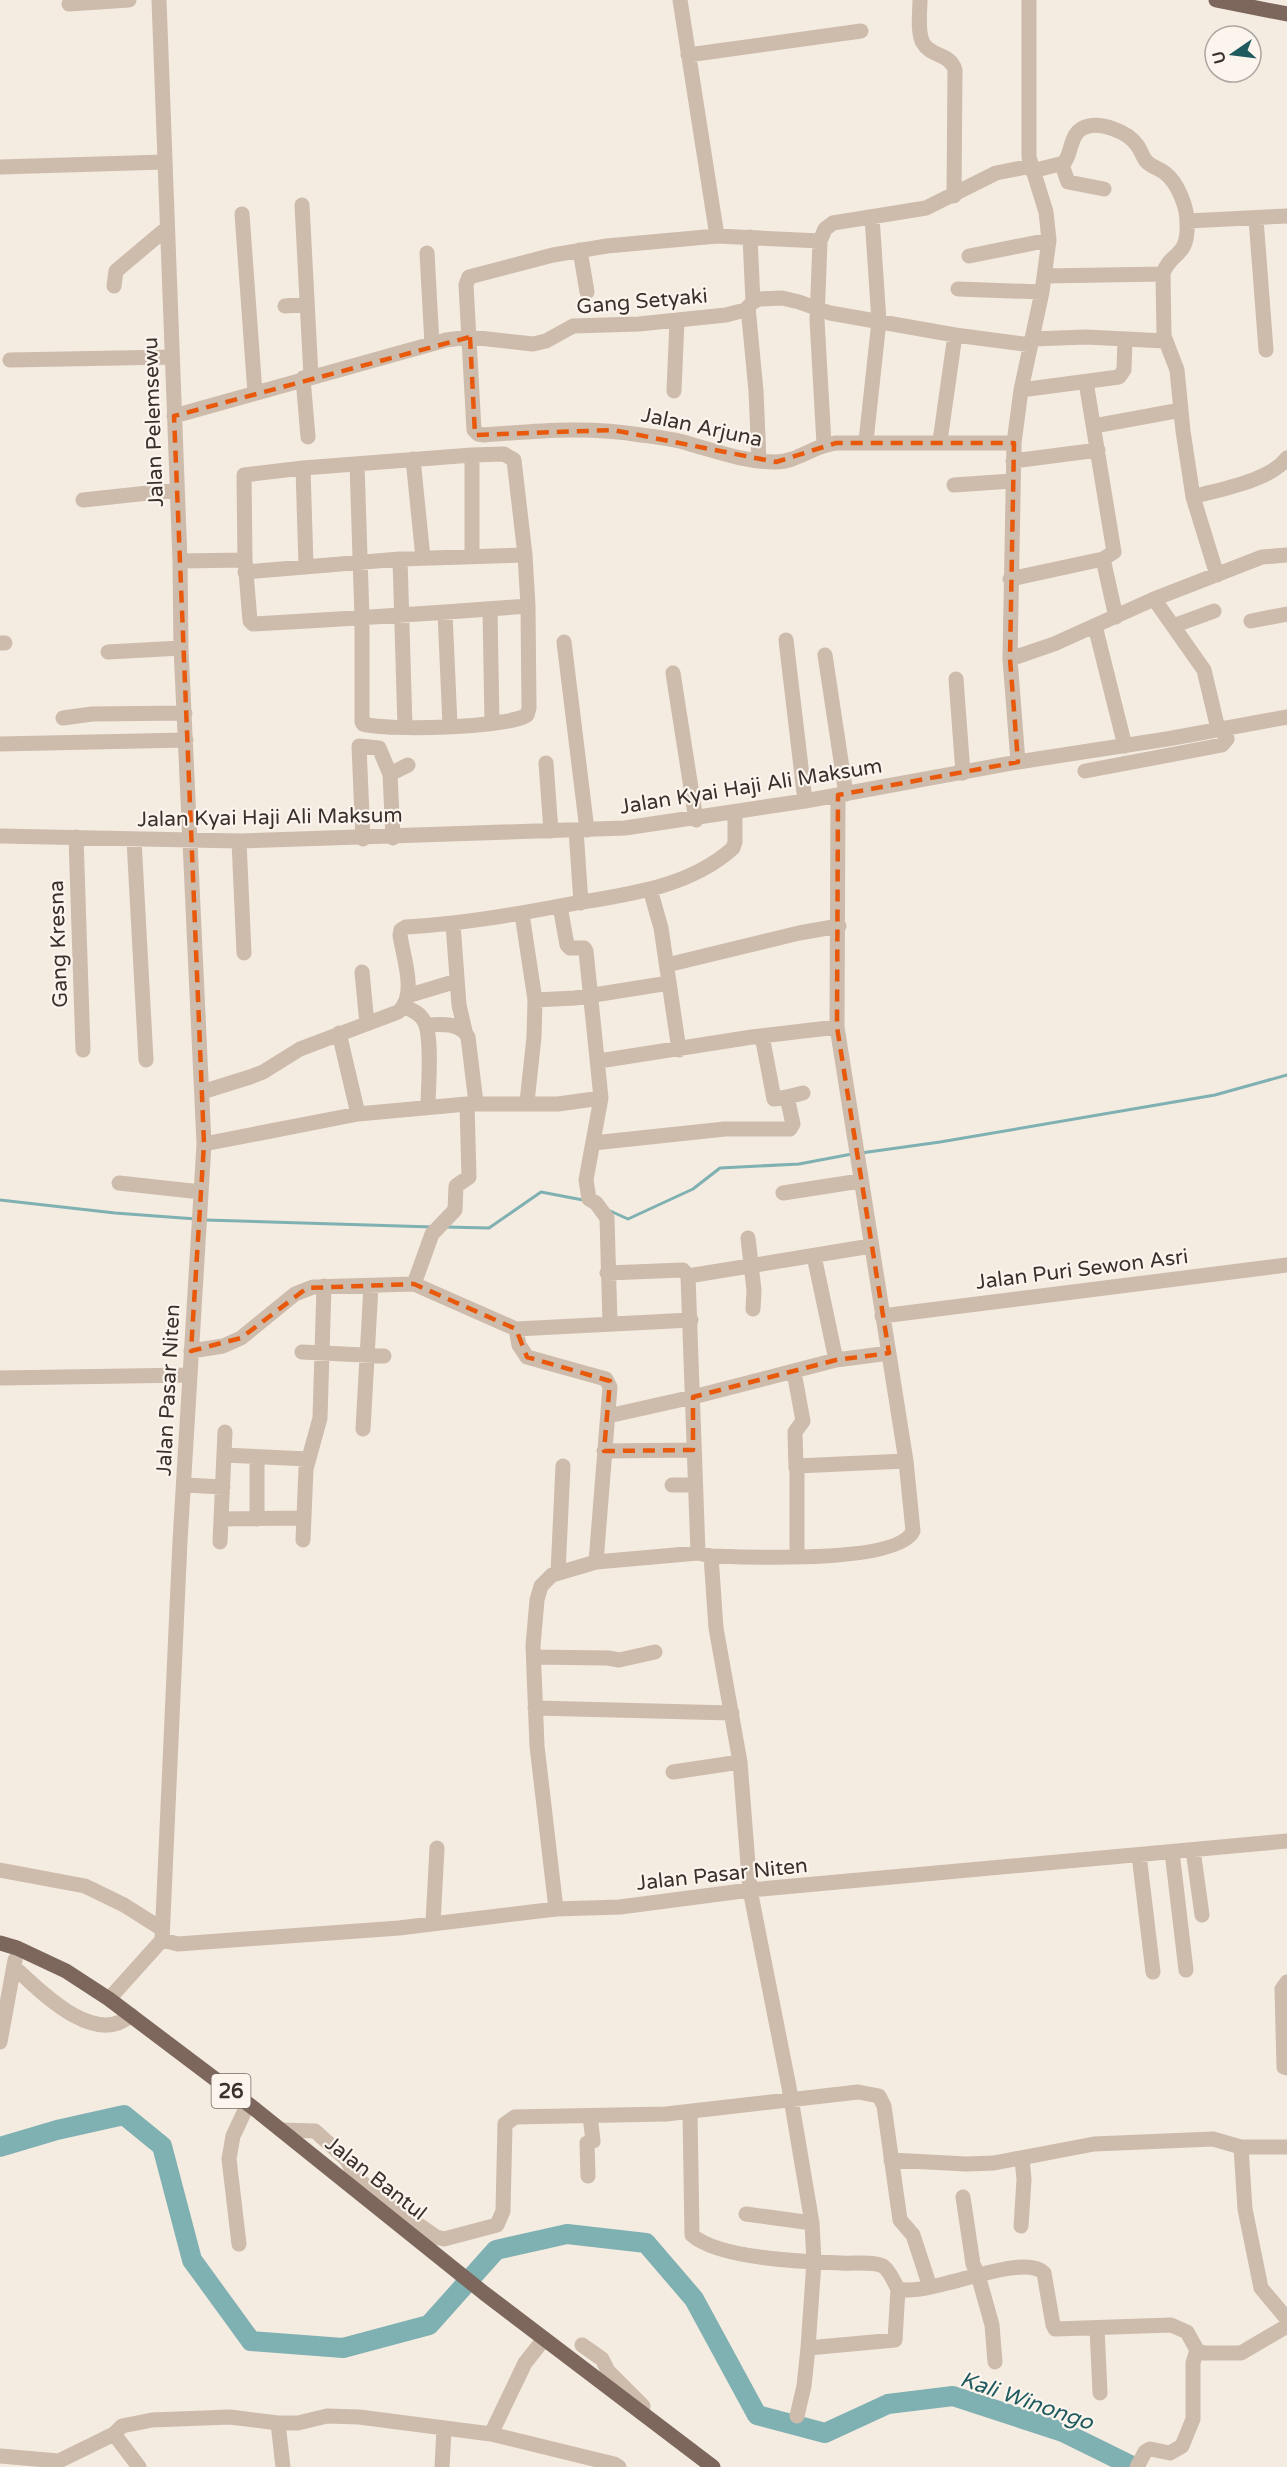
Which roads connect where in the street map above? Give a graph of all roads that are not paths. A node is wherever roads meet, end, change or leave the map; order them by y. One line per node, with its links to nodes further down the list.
1 (129, 0): 7 (street)
2 (159, 0): 11 (street, Jalan Pelemsewu)
3 (680, 0): 10 (street)
4 (920, 0): 16 (street)
5 (1029, 0): 14 (street)
6 (1216, 0): 8 (main road)
7 (69, 4)
8 (1287, 14)
9 (861, 31): 10 (street)
10 (688, 55): 24 (street)
11 (165, 162): 13 (street); 23 (street, Jalan Pelemsewu)
12 (1062, 165): 14 (street); 15 (street); 22 (street)
13 (0, 167)
14 (1031, 168): 16 (street); 26 (street)
15 (1104, 189)
16 (954, 196): 20 (street)
17 (302, 205): 37 (street)
18 (242, 214): 56 (street)
19 (1287, 216): 21 (street)
20 (872, 217): 27 (street); 42 (street)
21 (1256, 219): 22 (street); 49 (street)
22 (1187, 221): 31 (street)
23 (167, 228): 33 (street); 50 (street, Jalan Pelemsewu)
24 (717, 236): 25 (street); 28 (street)
25 (750, 237): 27 (street); 38 (street)
26 (1049, 240): 30 (street); 32 (street)
27 (820, 241): 40 (street)
28 (580, 250): 35 (street); 44 (street)
29 (427, 252): 48 (street)
30 (969, 256)
31 (1163, 274): 32 (street); 46 (street)
32 (1044, 276): 36 (street)
33 (114, 286)
34 (958, 289): 36 (street)
35 (587, 292)
36 (1042, 292): 47 (street)
37 (307, 304): 39 (street); 52 (street)
38 (750, 304): 40 (street, Gang Setyaki); 41 (street, Gang Setyaki); 69 (street)
39 (285, 306)
40 (819, 310): 42 (street, Gang Setyaki); 64 (street)
41 (677, 320): 44 (street, Gang Setyaki); 55 (street)
42 (879, 321): 43 (street, Gang Setyaki); 61 (street)
43 (956, 335): 47 (street, Gang Setyaki); 62 (street)
44 (470, 337): 48 (street, Gang Setyaki); 69 (street, Jalan Arjuna)
45 (1125, 339): 46 (street, Gang Setyaki); 47 (street, Gang Setyaki); 53 (street)
46 (1165, 341): 57 (street)
47 (1031, 342): 54 (street)
48 (432, 344): 52 (street, Gang Setyaki)
49 (1266, 350)
50 (172, 357): 51 (street); 58 (street, Jalan Pelemsewu)
51 (10, 360)
52 (307, 377): 56 (street, Gang Setyaki); 60 (street)
53 (1086, 382): 54 (street); 59 (street)
54 (1021, 390): 63 (street)
55 (674, 391)
56 (255, 393): 58 (street, Gang Setyaki)
57 (1180, 410): 59 (street); 76 (street)
58 (174, 416): 75 (street, Jalan Pelemsewu)
59 (1094, 426): 65 (street)
60 (308, 437)
61 (866, 441): 62 (street, Jalan Arjuna); 64 (street, Jalan Arjuna)
62 (940, 441): 63 (street, Jalan Arjuna)
63 (1014, 443): 70 (street)
64 (824, 444): 69 (street, Jalan Arjuna)
65 (1098, 450): 70 (street); 83 (street)
66 (472, 455): 68 (street); 79 (street); 80 (street)
67 (1287, 458): 76 (street)
68 (413, 459): 71 (street); 81 (street)
69 (759, 461)
70 (1013, 461): 73 (street)
71 (357, 464): 72 (street); 85 (street)
72 (303, 468): 86 (street); 87 (street)
73 (1012, 481): 74 (street); 89 (street)
74 (954, 485)
75 (177, 490): 77 (street); 84 (street, Jalan Pelemsewu)
76 (1193, 497): 88 (street)
77 (82, 500)
78 (1287, 554): 88 (street)
79 (525, 555): 80 (street); 91 (street)
80 (472, 557): 81 (street)
81 (423, 558): 82 (street)
82 (400, 559): 85 (street); 96 (street)
83 (1104, 559): 89 (street); 97 (street)
84 (180, 561): 86 (street); 104 (street, Jalan Pelemsewu)
85 (360, 562): 87 (street); 98 (street)
86 (245, 566): 87 (street); 98 (street)
87 (306, 566)
88 (1217, 575): 90 (street)
89 (1010, 579): 107 (street)
90 (1154, 599): 97 (street); 101 (street)
91 (528, 606): 92 (street); 113 (street)
92 (490, 609): 94 (street); 113 (street)
93 (1214, 611): 101 (street)
94 (445, 613): 96 (street); 114 (street)
95 (1287, 614): 99 (street)
96 (402, 617): 98 (street); 115 (street)
97 (1116, 617): 100 (street)
98 (362, 618): 115 (street)
99 (1251, 621)
100 (1095, 626): 107 (street); 120 (street)
101 (1173, 626): 116 (street)
102 (786, 639): 129 (street)
103 (564, 642): 132 (street)
104 (181, 648): 105 (street); 110 (street, Jalan Pelemsewu)
105 (108, 652)
106 (825, 655): 128 (street)
107 (1010, 659): 122 (street)
108 (673, 673): 131 (street)
109 (956, 679): 126 (street)
110 (185, 713): 112 (street); 118 (street, Jalan Pelemsewu)
111 (1287, 717): 116 (street, Jalan Kyai Haji Ali Maksum)
112 (63, 718)
113 (492, 723): 114 (street)
114 (450, 725): 115 (street)
115 (405, 727)
116 (1221, 728): 117 (street, Jalan Kyai Haji Ali Maksum); 121 (street)
117 (1167, 739): 120 (street, Jalan Kyai Haji Ali Maksum); 121 (street)
118 (186, 740): 119 (street); 140 (street, Jalan Pelemsewu)
119 (0, 744)
120 (1125, 746): 122 (street, Jalan Kyai Haji Ali Maksum)
121 (1171, 756): 125 (street)
122 (1018, 762): 126 (street, Jalan Kyai Haji Ali Maksum)
123 (546, 763): 133 (street)
124 (408, 765): 127 (street)
125 (1085, 771)
126 (963, 773): 128 (street, Jalan Kyai Haji Ali Maksum)
127 (390, 774): 136 (street); 137 (street)
128 (842, 794): 129 (street, Jalan Kyai Haji Ali Maksum); 146 (street)
129 (805, 801): 130 (street, Jalan Kyai Haji Ali Maksum)
130 (735, 813): 131 (street, Jalan Kyai Haji Ali Maksum); 141 (street)
131 (696, 820): 132 (street, Jalan Kyai Haji Ali Maksum)
132 (582, 830): 133 (street, Jalan Kyai Haji Ali Maksum); 142 (street)
133 (551, 831): 137 (street, Jalan Kyai Haji Ali Maksum)
134 (0, 836): 135 (street, Jalan Kyai Haji Ali Maksum)
135 (75, 837): 138 (street, Jalan Kyai Haji Ali Maksum); 161 (street, Gang Kresna)
136 (363, 838): 137 (street, Jalan Kyai Haji Ali Maksum); 139 (street, Jalan Kyai Haji Ali Maksum)
137 (393, 838)
138 (134, 840): 140 (street, Jalan Kyai Haji Ali Maksum); 163 (street)
139 (239, 841): 140 (street, Jalan Kyai Haji Ali Maksum); 147 (street)
140 (190, 842): 165 (street, Jalan Pasar Niten)
141 (650, 889): 142 (street); 148 (street)
142 (581, 903): 143 (street)
143 (560, 906): 144 (street); 152 (street)
144 (522, 914): 145 (street); 153 (street)
145 (453, 924): 150 (street); 154 (street)
146 (839, 926): 148 (street); 157 (street)
147 (244, 952)
148 (667, 964): 151 (street)
149 (362, 972): 155 (street)
150 (457, 981): 154 (street); 158 (street)
151 (669, 983): 152 (street); 162 (street)
152 (592, 996): 153 (street); 164 (street)
153 (535, 1000): 169 (street)
154 (406, 1002): 155 (street); 156 (street)
155 (367, 1024): 159 (street)
156 (426, 1025): 158 (street); 171 (street)
157 (837, 1027): 160 (street); 175 (street)
158 (465, 1031): 170 (street)
159 (339, 1033): 165 (street); 172 (street)
160 (762, 1036): 162 (street); 167 (street)
161 (83, 1050)
162 (679, 1050): 164 (street)
163 (146, 1060)
164 (599, 1061): 168 (street)
165 (202, 1092): 174 (street, Jalan Pasar Niten)
166 (803, 1093): 167 (street)
167 (787, 1096): 173 (street)
168 (601, 1098): 169 (street); 173 (street)
169 (526, 1102): 170 (street)
170 (472, 1104): 171 (street); 186 (street)
171 (428, 1107): 172 (street)
172 (358, 1114): 174 (street)
173 (593, 1143): 184 (street)
174 (204, 1144): 177 (street, Jalan Pasar Niten)
175 (860, 1181): 178 (street); 180 (street)
176 (119, 1183): 177 (street)
177 (201, 1192): 194 (street, Jalan Pasar Niten)
178 (783, 1193)
179 (748, 1238): 183 (street)
180 (871, 1246): 181 (street); 190 (street)
181 (814, 1256): 183 (street); 200 (street)
182 (1287, 1265): 190 (street, Jalan Puri Sewon Asri)
183 (752, 1266): 185 (street); 189 (street)
184 (608, 1273): 185 (street); 192 (street)
185 (688, 1276): 191 (street)
186 (414, 1284): 188 (street); 193 (street)
187 (324, 1286): 188 (street); 194 (street); 196 (street)
188 (371, 1286): 198 (street)
189 (753, 1309)
190 (882, 1316): 197 (street)
191 (691, 1320): 192 (street); 204 (street)
192 (610, 1323): 193 (street)
193 (516, 1329): 205 (street)
194 (191, 1351): 202 (street, Jalan Pasar Niten)
195 (302, 1352): 196 (street)
196 (323, 1353): 198 (street); 212 (street)
197 (889, 1353): 200 (street); 213 (street)
198 (366, 1355): 199 (street); 206 (street)
199 (384, 1356)
200 (836, 1360): 201 (street)
201 (794, 1372): 204 (street); 215 (street)
202 (190, 1375): 203 (street); 216 (street, Jalan Pasar Niten)
203 (0, 1378)
204 (693, 1397): 205 (street); 208 (street)
205 (608, 1416): 209 (street)
206 (363, 1429)
207 (225, 1432): 210 (street)
208 (693, 1450): 209 (street); 218 (street)
209 (604, 1451): 227 (street)
210 (224, 1455): 211 (street); 219 (street)
211 (257, 1456): 212 (street); 222 (street)
212 (308, 1459): 220 (street)
213 (906, 1461): 215 (street); 226 (street)
214 (563, 1466): 228 (street)
215 (796, 1468): 226 (street)
216 (184, 1485): 219 (street); 245 (street, Jalan Pasar Niten)
217 (672, 1485): 218 (street)
218 (695, 1485): 225 (street)
219 (223, 1487): 221 (street)
220 (304, 1518): 222 (street); 223 (street)
221 (221, 1519): 222 (street); 224 (street)
222 (257, 1519)
223 (303, 1540)
224 (220, 1542)
225 (704, 1555): 226 (street); 227 (street); 232 (street)
226 (797, 1557)
227 (596, 1562): 228 (street)
228 (558, 1573): 230 (street)
229 (655, 1652): 230 (street)
230 (534, 1657): 231 (street)
231 (535, 1708): 232 (street); 242 (street)
232 (732, 1713): 233 (street)
233 (740, 1762): 234 (street); 241 (street)
234 (673, 1772)
235 (1287, 1841): 237 (street, Jalan Pasar Niten)
236 (437, 1848): 244 (street)
237 (1193, 1850): 238 (street, Jalan Pasar Niten); 243 (street)
238 (1172, 1852): 239 (street, Jalan Pasar Niten); 249 (street)
239 (1139, 1855): 241 (street, Jalan Pasar Niten); 250 (street)
240 (0, 1870): 245 (street)
241 (750, 1890): 242 (street, Jalan Pasar Niten); 256 (street)
242 (556, 1909): 244 (street, Jalan Pasar Niten)
243 (1202, 1915)
244 (433, 1923): 245 (street, Jalan Pasar Niten)
245 (162, 1935): 252 (street)
246 (0, 1943): 247 (main road, Jalan Bantul / 26)
247 (17, 1948): 248 (street); 252 (main road, Jalan Bantul / 26)
248 (14, 1967): 253 (street); 254 (street)
249 (1186, 1970)
250 (1153, 1972)
251 (1287, 1982): 255 (street)
252 (109, 1999): 253 (main road, Jalan Bantul / 26)
253 (131, 2015): 257 (main road, Jalan Bantul / 26)
254 (0, 2042)
255 (1287, 2068)
256 (792, 2100): 258 (street); 263 (street); 268 (street)
257 (248, 2104): 265 (main road, Jalan Bantul / 26); 270 (street)
258 (690, 2112): 259 (street); 271 (street)
259 (590, 2116): 264 (street); 265 (street)
260 (1241, 2147): 261 (street); 262 (street); 275 (street)
261 (1287, 2148)
262 (1022, 2158): 263 (street); 269 (street)
263 (891, 2160): 273 (street)
264 (588, 2176)
265 (353, 2181): 278 (main road, Jalan Bantul / 26)
266 (963, 2197): 272 (street)
267 (746, 2214): 268 (street)
268 (812, 2223): 271 (street)
269 (1021, 2226)
270 (239, 2244)
271 (814, 2262): 274 (street); 280 (street)
272 (978, 2275): 273 (street); 277 (street); 282 (street)
273 (930, 2287): 274 (street)
274 (898, 2289): 280 (street)
275 (1287, 2319)
276 (1287, 2326): 281 (street)
277 (1097, 2328): 281 (street); 283 (street)
278 (541, 2343): 284 (main road, Jalan Bantul / 26); 288 (street)
279 (582, 2345): 284 (street)
280 (808, 2348): 285 (street)
281 (1197, 2350): 296 (street)
282 (995, 2362)
283 (1100, 2393)
284 (642, 2413): 295 (main road, Jalan Bantul / 26)
285 (797, 2416)
286 (278, 2423): 287 (street); 289 (street); 292 (street)
287 (444, 2429): 288 (street); 293 (street)
288 (491, 2433): 294 (street)
289 (114, 2434): 290 (street); 291 (street)
290 (0, 2456)
291 (139, 2467)
292 (283, 2467)
293 (442, 2467)
294 (619, 2467)
295 (713, 2467)
296 (1137, 2467)

